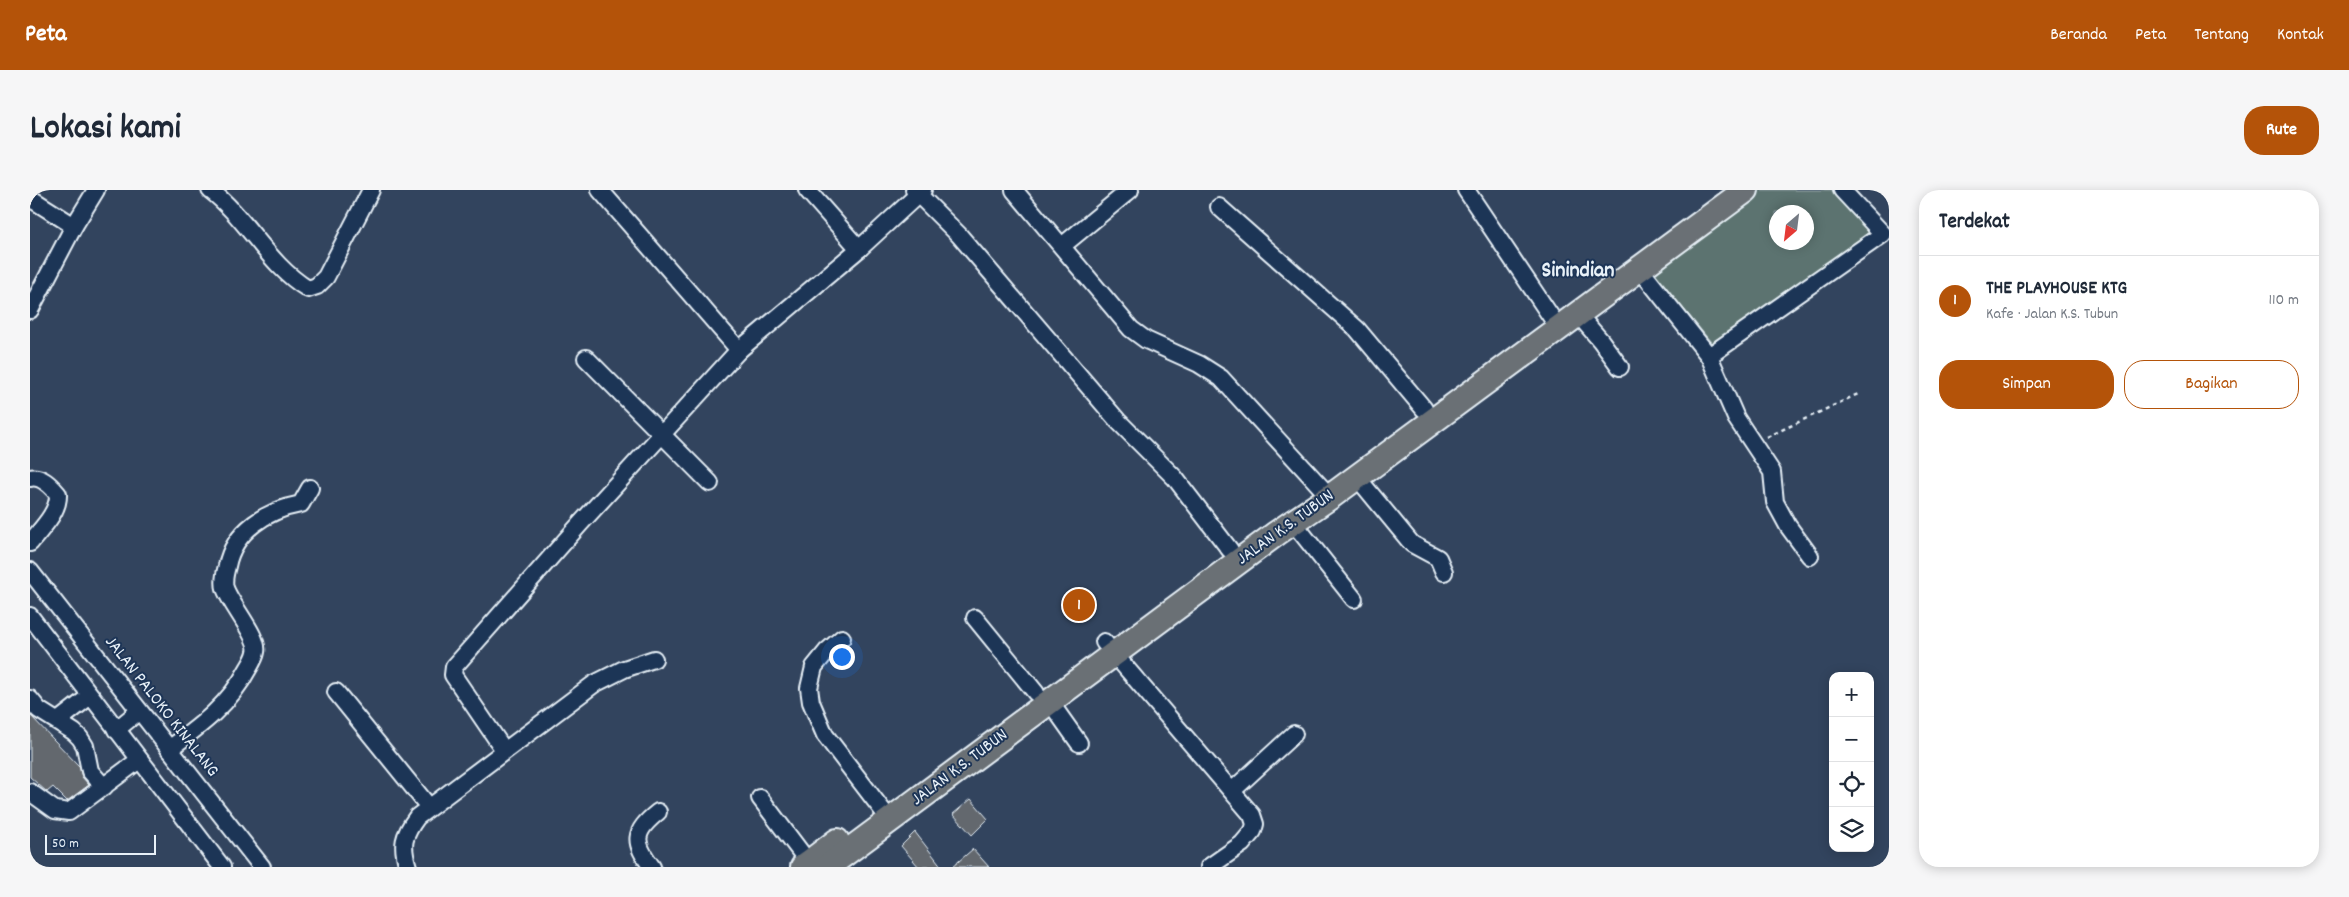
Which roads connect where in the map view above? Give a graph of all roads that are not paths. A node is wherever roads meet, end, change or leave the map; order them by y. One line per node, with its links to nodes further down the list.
1 (96, 190): 15 (street)
2 (210, 190): 3 (street)
3 (371, 190)
4 (600, 190): 23 (street)
5 (807, 190): 18 (street)
6 (1014, 190): 17 (street)
7 (1130, 190): 17 (street)
8 (1466, 190): 22 (street)
9 (1720, 190): 22 (highway, JALAN K.S. TUBUN)
10 (1746, 190): 19 (highway, JALAN K.S. TUBUN)
11 (1842, 190): 16 (street)
12 (918, 192): 18 (street); 36 (street)
13 (30, 198): 15 (street)
14 (1219, 207): 27 (street)
15 (74, 226): 20 (street)
16 (1887, 235): 24 (street)
17 (1062, 246): 33 (street)
18 (859, 248): 23 (street)
19 (1639, 268): 21 (highway, JALAN K.S. TUBUN); 24 (street)
20 (30, 310)
21 (1577, 313): 22 (highway, JALAN K.S. TUBUN); 26 (street)
22 (1554, 322): 27 (highway, JALAN K.S. TUBUN); 29 (highway, JALAN K.S. TUBUN)
23 (739, 350): 28 (street)
24 (1709, 356): 37 (street)
25 (586, 358): 28 (street)
26 (1620, 366)
27 (1424, 409): 29 (highway, JALAN K.S. TUBUN)
28 (662, 434): 31 (street); 56 (street)
29 (1362, 465): 33 (highway, JALAN K.S. TUBUN); 39 (street)
30 (30, 478): 35 (street)
31 (710, 484)
32 (310, 488): 55 (street)
33 (1325, 491): 34 (highway, JALAN K.S. TUBUN); 36 (highway, JALAN K.S. TUBUN)
34 (1293, 522): 40 (street); 44 (highway, JALAN K.S. TUBUN)
35 (30, 543)
36 (1230, 550): 44 (highway, JALAN K.S. TUBUN)
37 (1810, 556)
38 (30, 571): 50 (street, JALAN PALOKO KINALANG)
39 (1444, 572)
40 (1354, 599)
41 (30, 616): 47 (street)
42 (975, 618): 48 (street)
43 (842, 638): 64 (street)
44 (1108, 648): 48 (highway, JALAN K.S. TUBUN); 59 (street)
45 (654, 658): 56 (street)
46 (336, 692): 62 (street)
47 (90, 696): 51 (street); 52 (street)
48 (1043, 697): 54 (street); 64 (highway, JALAN K.S. TUBUN)
49 (30, 699): 51 (street)
50 (139, 711): 52 (street); 55 (street, JALAN PALOKO KINALANG)
51 (58, 721): 58 (street)
52 (116, 730): 57 (street)
53 (1294, 734): 59 (street)
54 (1080, 744)
55 (169, 749): 67 (street, JALAN PALOKO KINALANG)
56 (504, 750): 62 (street)
57 (140, 760): 58 (street); 66 (street)
58 (104, 788): 60 (street)
59 (1232, 791): 70 (street)
60 (30, 792)
61 (760, 798): 65 (street)
62 (429, 807): 68 (street)
63 (658, 812): 69 (street)
64 (885, 814): 65 (highway, JALAN K.S. TUBUN)
65 (813, 866)
66 (222, 867)
67 (262, 867)
68 (408, 867)
69 (652, 867)
70 (1210, 867)

